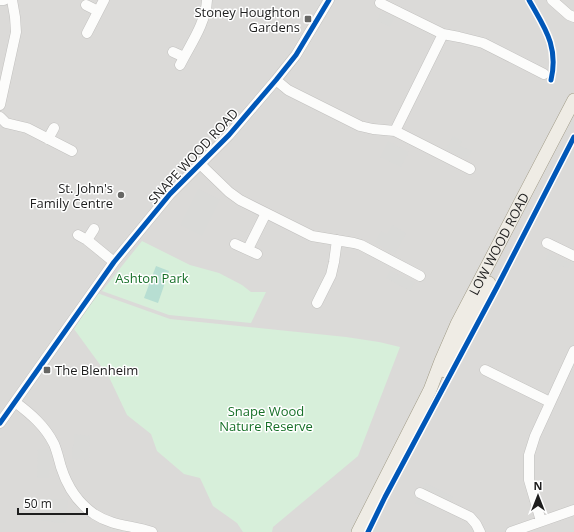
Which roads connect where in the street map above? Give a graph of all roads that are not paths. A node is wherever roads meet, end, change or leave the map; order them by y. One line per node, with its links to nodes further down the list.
1 (0, 0): 2 (street)
2 (4, 0)
3 (12, 0): 18 (street)
4 (104, 0): 10 (street)
5 (207, 0): 14 (street)
6 (329, 0): 16 (street, SNAPE WOOD ROAD)
7 (552, 0): 11 (street)
8 (380, 4): 13 (street)
9 (86, 6): 10 (street)
10 (98, 12): 12 (street)
11 (572, 18)
12 (87, 33)
13 (443, 34): 15 (street); 22 (street)
14 (173, 52)
15 (544, 74)
16 (276, 80): 22 (street); 25 (street, SNAPE WOOD ROAD)
17 (574, 100): 42 (main road, LOW WOOD ROAD)
18 (0, 106)
19 (0, 117): 23 (street)
20 (574, 120): 42 (main road, LOW WOOD ROAD)
21 (54, 128): 23 (street)
22 (395, 131): 26 (street)
23 (48, 139): 24 (street)
24 (72, 151)
25 (200, 164): 27 (street); 37 (street, SNAPE WOOD ROAD)
26 (470, 169)
27 (266, 213): 32 (street); 34 (street)
28 (94, 229): 31 (street)
29 (78, 235): 31 (street)
30 (563, 239): 35 (street)
31 (87, 240): 37 (street)
32 (337, 240): 38 (street); 39 (street)
33 (547, 243): 35 (street)
34 (236, 244)
35 (558, 248): 36 (street)
36 (574, 256)
37 (114, 262): 43 (street, SNAPE WOOD ROAD)
38 (420, 276)
39 (317, 303)
40 (574, 351): 44 (street)
41 (485, 370): 44 (street)
42 (430, 390): 50 (main road, LOW WOOD ROAD)
43 (15, 402): 45 (street, SNAPE WOOD ROAD); 49 (street)
44 (550, 402): 48 (street)
45 (0, 423)
46 (420, 493): 51 (street)
47 (574, 510): 48 (street)
48 (541, 521): 52 (street)
49 (152, 532)
50 (358, 532)
51 (480, 532)
52 (511, 532)

